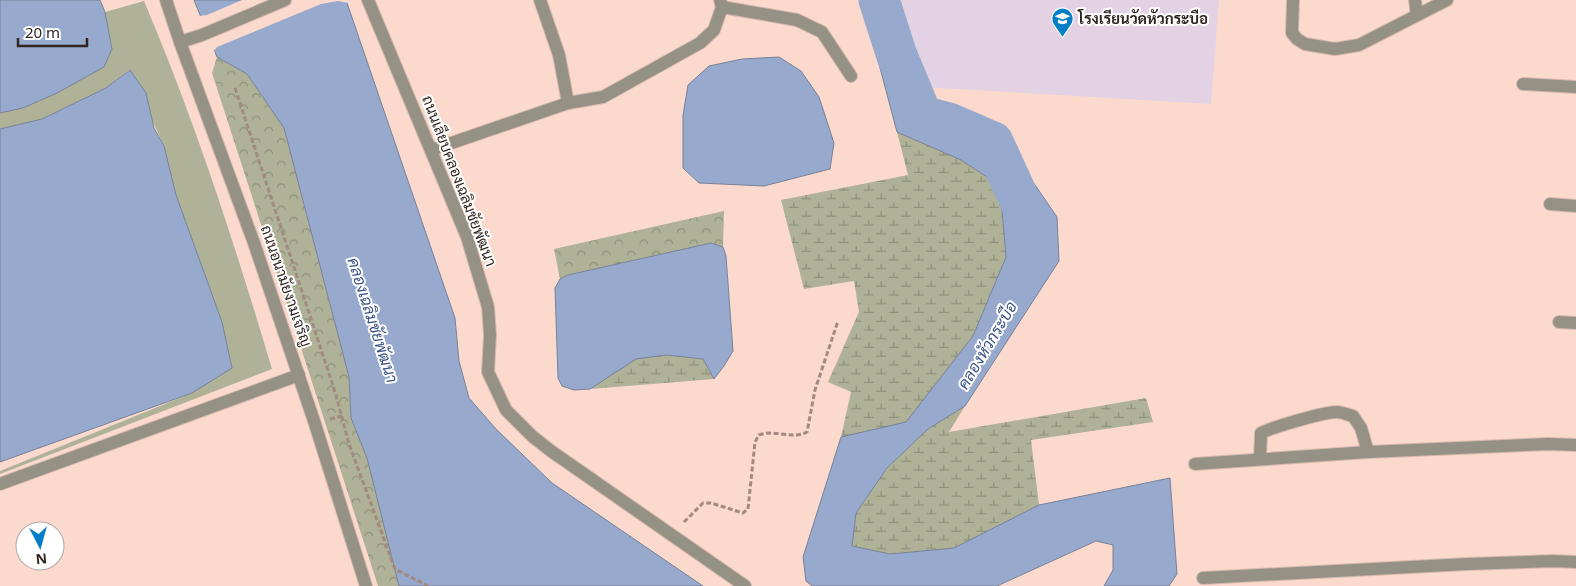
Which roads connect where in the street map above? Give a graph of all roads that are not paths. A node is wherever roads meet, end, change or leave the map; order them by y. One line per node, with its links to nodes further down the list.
1 (166, 0): 10 (street, ถนนอนามัยงามเจริญ)
2 (285, 0): 10 (street)
3 (368, 0): 15 (street, ถนนเลียบคลองเฉลิมชัยพัฒนา)
4 (540, 0): 14 (street)
5 (1293, 0): 9 (street)
6 (1415, 0): 9 (street)
7 (1447, 0): 9 (street)
8 (721, 3): 11 (street); 14 (street)
9 (1417, 14)
10 (180, 42): 20 (street, ถนนอนามัยงามเจริญ)
11 (851, 76)
12 (1523, 84): 13 (street)
13 (1576, 87)
14 (568, 104): 15 (street)
15 (430, 150): 29 (street, ถนนเลียบคลองเฉลิมชัยพัฒนา)
16 (1550, 204): 17 (street)
17 (1576, 206)
18 (1559, 322): 19 (street)
19 (1576, 323)
20 (299, 374): 25 (street); 28 (street, ถนนอนามัยงามเจริญ)
21 (1576, 444): 22 (street)
22 (1368, 452): 23 (street); 23 (street)
23 (1260, 459): 24 (street)
24 (1195, 464)
25 (0, 484)
26 (1576, 562): 27 (street)
27 (1203, 578)
28 (366, 586)
29 (745, 586)

